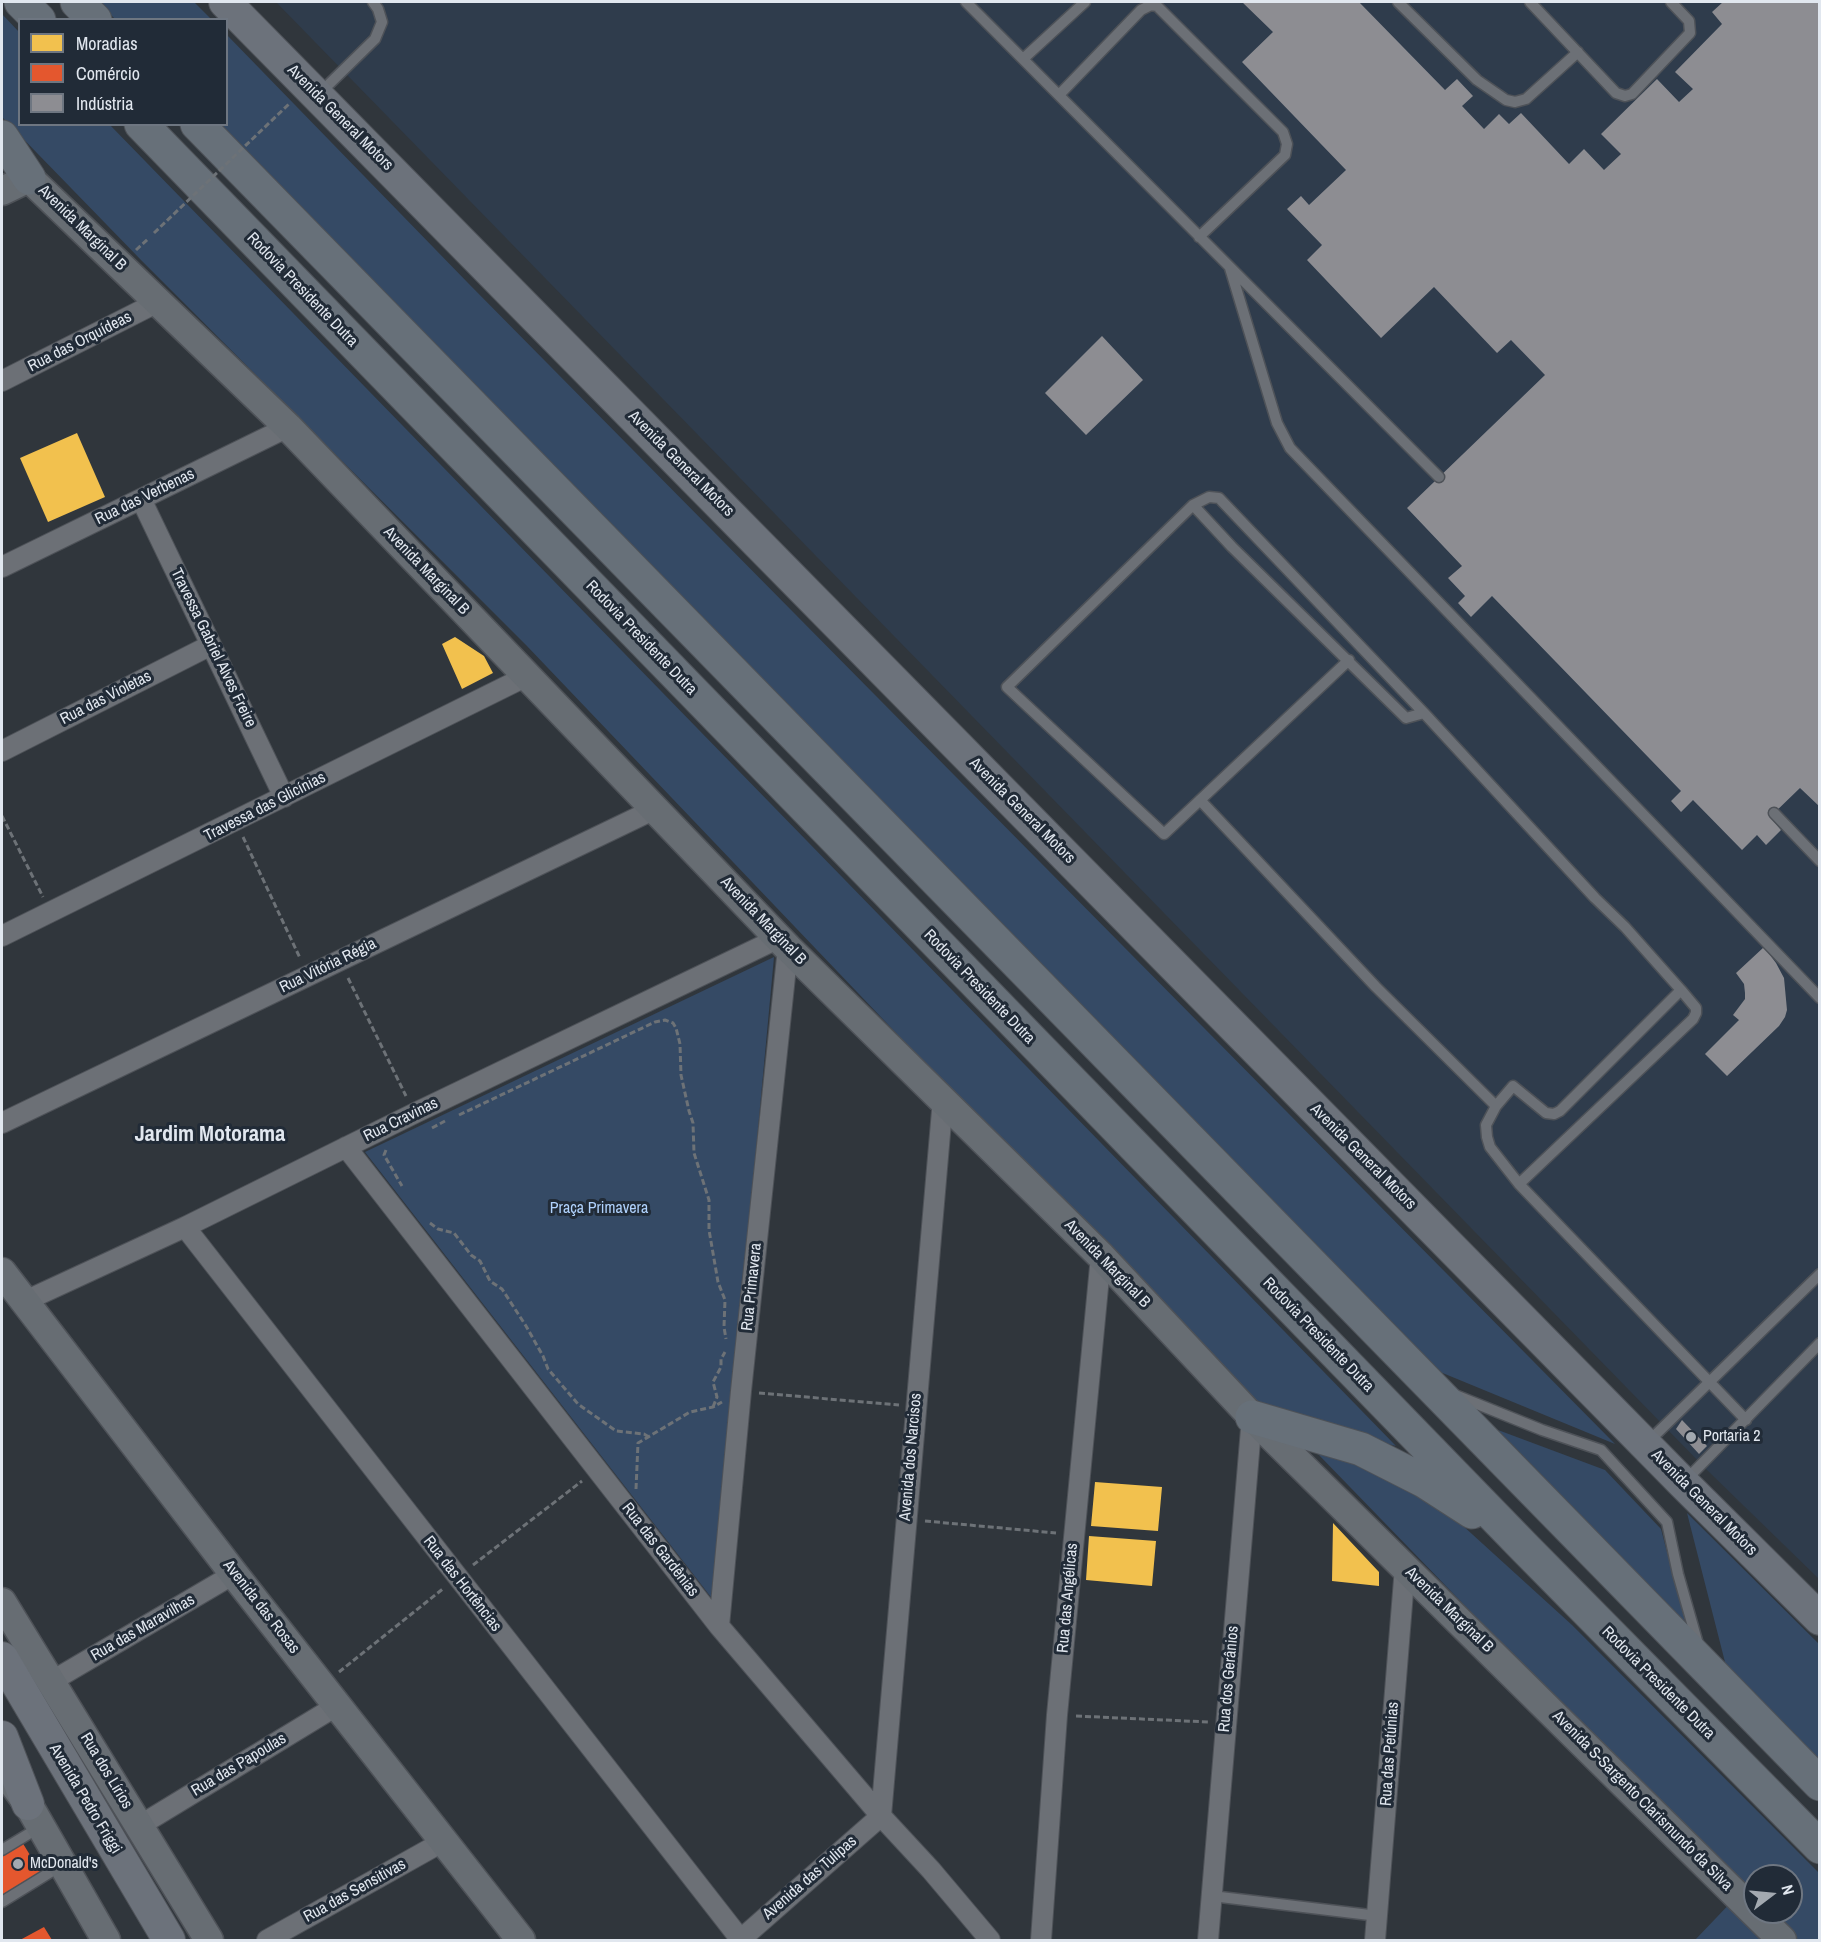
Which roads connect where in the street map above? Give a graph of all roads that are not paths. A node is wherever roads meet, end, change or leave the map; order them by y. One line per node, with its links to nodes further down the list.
1 (21, 2): 10 (highway)
2 (77, 2): 11 (highway)
3 (225, 2): 15 (main road, Avenida General Motors)
4 (373, 2): 15 (lane)
5 (966, 2): 13 (lane)
6 (1085, 2): 13 (lane)
7 (1398, 2): 12 (lane)
8 (1530, 2): 12 (lane)
9 (1671, 2): 12 (lane)
10 (37, 18)
11 (93, 18)
12 (1578, 52)
13 (1023, 59): 14 (lane)
14 (1059, 96): 20 (lane); 20 (lane)
15 (303, 100): 58 (main road, Avenida General Motors)
16 (143, 126): 60 (highway, Rodovia Presidente Dutra)
17 (199, 126): 55 (highway)
18 (2, 137): 19 (highway)
19 (15, 184): 22 (street, Avenida Marginal B)
20 (1199, 237): 21 (lane)
21 (1230, 268): 25 (lane); 42 (lane)
22 (158, 302): 23 (street, Rua das Orquídeas); 24 (street, Avenida Marginal B)
23 (2, 381)
24 (288, 427): 26 (street, Rua das Verbenas); 31 (street, Avenida Marginal B)
25 (1439, 477)
26 (141, 499): 28 (street, Rua das Verbenas); 29 (street, Travessa Gabriel Alves Freire)
27 (1194, 505): 30 (lane); 32 (lane); 35 (lane)
28 (2, 567)
29 (212, 645): 33 (street, Rua das Violetas); 34 (street, Travessa Gabriel Alves Freire)
30 (1349, 660): 32 (lane); 35 (lane)
31 (527, 676): 34 (street, Travessa das Glicínias); 36 (street, Avenida Marginal B)
32 (1424, 713): 41 (lane)
33 (2, 751)
34 (284, 797): 39 (street, Travessa das Glicínias)
35 (1200, 800): 44 (lane)
36 (655, 809): 40 (street, Avenida Marginal B); 45 (street, Rua Vitória Régia)
37 (1774, 813): 38 (lane)
38 (1820, 861)
39 (2, 936)
40 (784, 943): 43 (street, Avenida Marginal B); 46 (street, Rua Cravinas); 65 (street, Rua Primavera)
41 (1681, 990): 44 (lane); 47 (lane)
42 (1820, 998)
43 (943, 1099): 49 (street, Avenida Marginal B); 75 (street, Avenida dos Narcisos)
44 (1496, 1106): 47 (lane)
45 (2, 1123)
46 (346, 1147): 48 (street, Rua Cravinas); 65 (street, Rua das Gardênias)
47 (1519, 1184): 54 (lane)
48 (185, 1227): 52 (street, Rua Cravinas); 85 (street, Rua das Hortências)
49 (1101, 1256): 56 (street, Avenida Marginal B); 93 (street, Rua das Angélicas)
50 (2, 1272): 52 (street, Avenida das Rosas)
51 (1820, 1275): 54 (lane)
52 (23, 1302): 62 (street, Avenida das Rosas)
53 (1820, 1343): 57 (lane)
54 (1709, 1382): 57 (lane); 58 (lane)
55 (1427, 1383): 68 (highway); 68 (lane)
56 (1252, 1418): 60 (highway); 61 (street, Avenida Marginal B); 81 (street, Rua dos Gerânios)
57 (1746, 1420): 59 (lane)
58 (1645, 1444): 59 (main road, Avenida General Motors)
59 (1683, 1483): 64 (main road, Avenida General Motors)
60 (1525, 1548): 78 (highway, Rodovia Presidente Dutra)
61 (1405, 1567): 67 (street, Avenida Marginal B); 84 (street, Rua das Petúnias)
62 (234, 1574): 69 (street, Rua das Maravilhas); 71 (street, Avenida das Rosas)
63 (2, 1602): 69 (street, Rua dos Lírios)
64 (1820, 1619)
65 (719, 1626): 75 (street, Rua das Gardênias)
66 (2, 1658): 88 (main road, Avenida Pedro Friggi)
67 (1501, 1661): 82 (street, Avenida S-Sargento Clarismundo da Silva)
68 (1708, 1670): 73 (highway)
69 (52, 1682): 76 (street, Rua dos Lírios)
70 (2, 1697): 87 (main road, Avenida Pedro Friggi)
71 (338, 1705): 76 (street, Rua das Papoulas); 77 (street, Avenida das Rosas)
72 (2, 1737): 74 (main road)
73 (1820, 1784)
74 (16, 1792): 79 (lane); 80 (street)
75 (881, 1816): 85 (street, Avenida das Tulipas); 92 (street, Rua das Gardênias)
76 (139, 1826): 89 (street, Rua dos Lírios)
77 (444, 1841): 90 (street, Rua das Sensitivas); 91 (street, Avenida das Rosas)
78 (1820, 1847)
79 (2, 1850)
80 (62, 1865): 83 (lane); 86 (street)
81 (1212, 1896): 84 (lane); 94 (street, Rua dos Gerânios)
82 (1737, 1896): 96 (street); 97 (street, Avenida S-Sargento Clarismundo da Silva)
83 (2, 1902)
84 (1378, 1916): 95 (street, Rua das Petúnias)
85 (740, 1940)
86 (106, 1941)
87 (146, 1941)
88 (169, 1941)
89 (209, 1941)
90 (267, 1941)
91 (521, 1941)
92 (990, 1941)
93 (1041, 1941)
94 (1208, 1941)
95 (1375, 1941)
96 (1761, 1941)
97 (1782, 1941)

